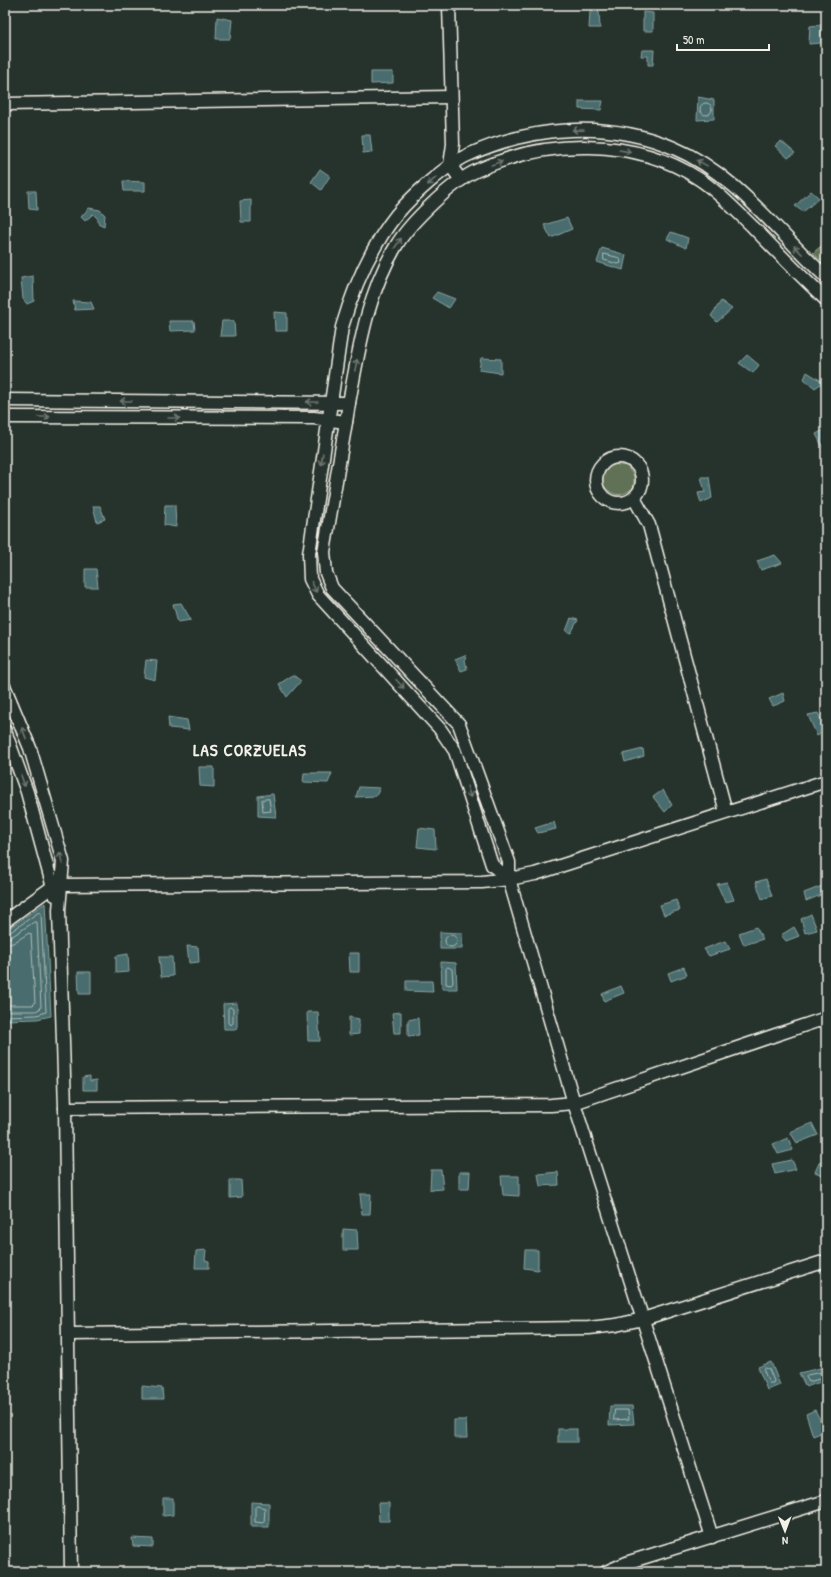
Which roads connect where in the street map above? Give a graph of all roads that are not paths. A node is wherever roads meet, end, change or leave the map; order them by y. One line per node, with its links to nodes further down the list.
1 (449, 5): 2 (street)
2 (451, 97): 3 (street); 4 (street)
3 (5, 104)
4 (453, 144): 5 (street); 6 (street)
5 (467, 156): 6 (street); 7 (street); 9 (street, one-way to 5)
6 (450, 165): 8 (street); 12 (street, one-way to 12)
7 (478, 170): 8 (street); 10 (street, one-way to 10)
8 (461, 180): 13 (street, one-way to 8)
9 (826, 277)
10 (826, 300)
11 (5, 400): 12 (street, one-way to 11)
12 (331, 402): 13 (street); 15 (street)
13 (349, 403): 16 (street)
14 (5, 417): 15 (street, one-way to 15)
15 (328, 420): 16 (street); 22 (street, one-way to 22)
16 (346, 422): 22 (street)
17 (634, 498): 21 (street)
18 (5, 688): 23 (street, one-way to 18)
19 (5, 732): 23 (street, one-way to 23)
20 (826, 781): 21 (street)
21 (726, 812): 22 (street)
22 (508, 879): 23 (street); 26 (street)
23 (57, 886): 24 (street); 27 (street)
24 (5, 921)
25 (826, 1018): 26 (street)
26 (574, 1102): 27 (street); 29 (street)
27 (66, 1108): 30 (street)
28 (826, 1261): 29 (street)
29 (643, 1319): 30 (street); 32 (street)
30 (69, 1334): 33 (street)
31 (826, 1501): 32 (street)
32 (712, 1536): 34 (street)
33 (71, 1572)
34 (606, 1572)

